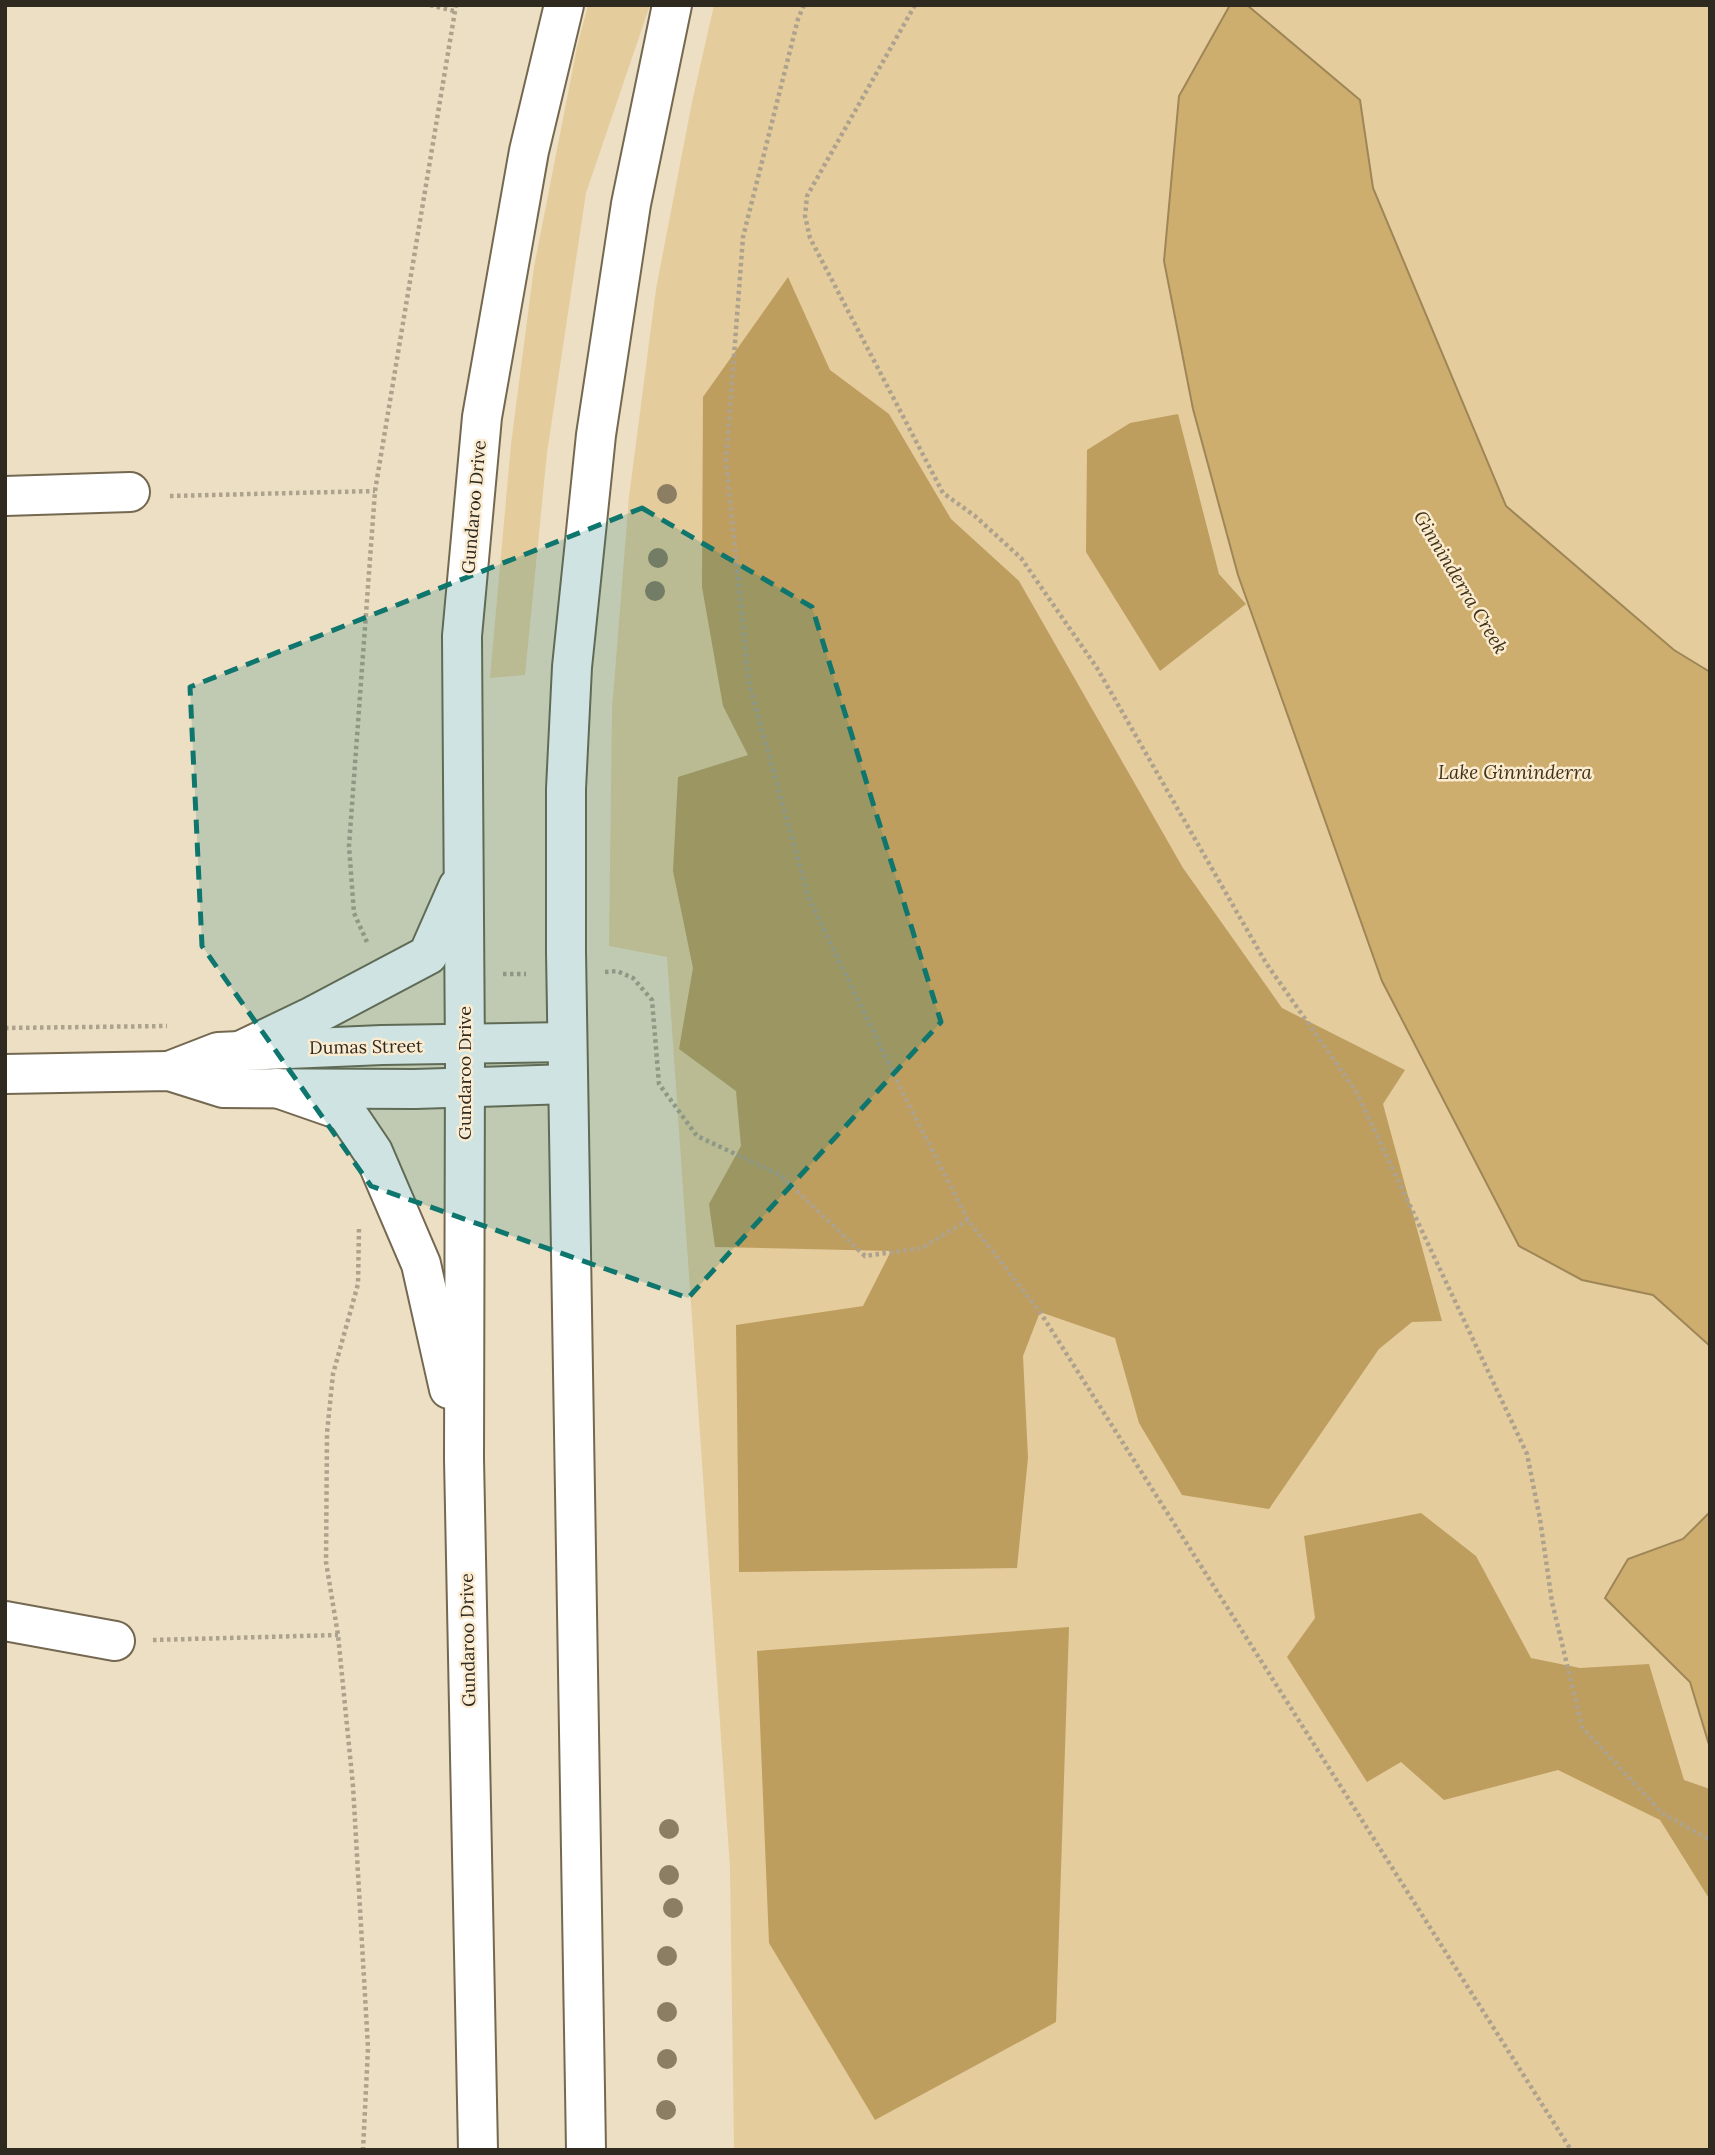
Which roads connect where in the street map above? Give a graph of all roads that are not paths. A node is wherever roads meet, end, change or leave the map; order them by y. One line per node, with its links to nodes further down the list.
1 (564, 5): 5 (main road, Gundaroo Drive)
2 (672, 5): 6 (main road)
3 (130, 492): 4 (main road)
4 (5, 496)
5 (464, 875): 7 (main road, Gundaroo Drive); 8 (main road)
6 (567, 1042): 7 (main road, Dumas Street); 11 (main road)
7 (465, 1045): 8 (main road, Dumas Street); 12 (main road, Gundaroo Drive)
8 (240, 1051): 9 (main road, Dumas Street)
9 (169, 1071): 10 (main road, Dumas Street); 13 (main road, Dumas Street)
10 (5, 1074)
11 (568, 1084): 12 (main road, Dumas Street); 18 (main road)
12 (465, 1087): 13 (main road, Dumas Street); 14 (main road, Gundaroo Drive)
13 (277, 1088): 14 (main road)
14 (464, 1459): 17 (main road, Gundaroo Drive)
15 (5, 1621): 16 (main road)
16 (115, 1641)
17 (478, 2150)
18 (586, 2150)

